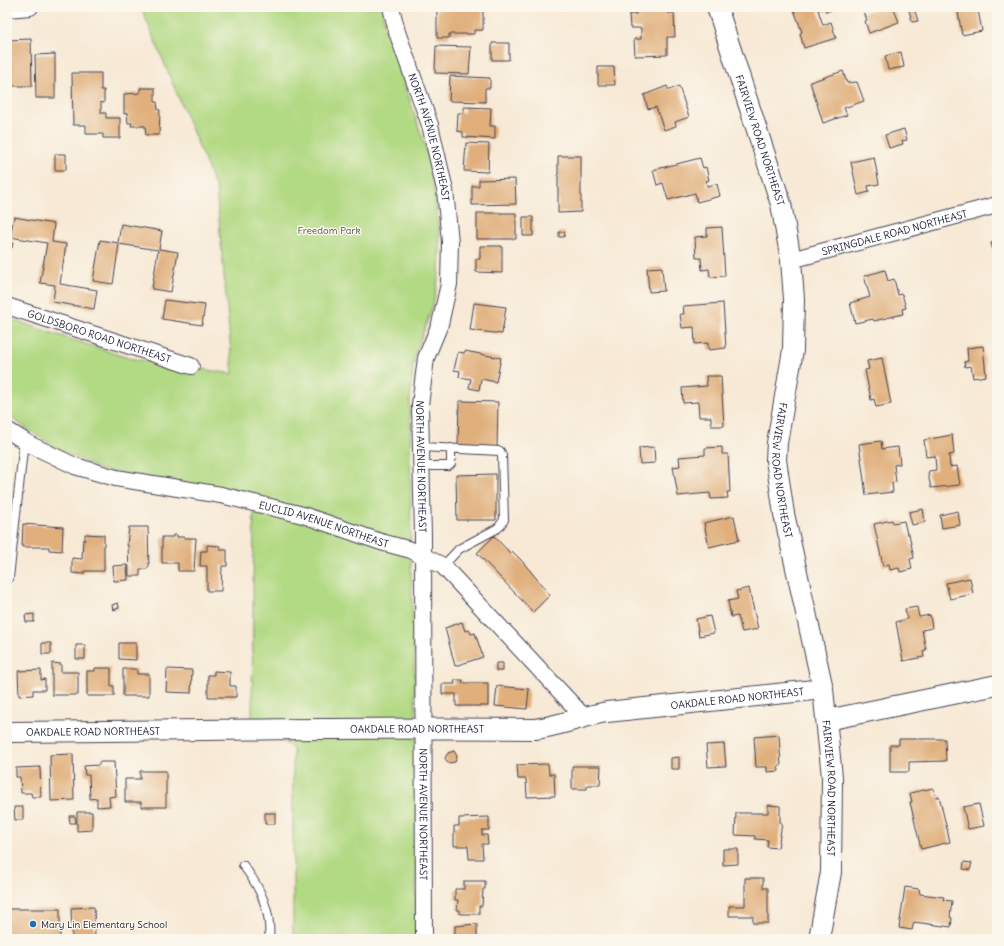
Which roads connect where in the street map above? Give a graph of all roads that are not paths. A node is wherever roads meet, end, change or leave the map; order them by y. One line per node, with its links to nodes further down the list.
1 (30, 7): 4 (street)
2 (391, 7): 11 (street, NORTH AVENUE NORTHEAST)
3 (717, 7): 6 (street, FAIRVIEW ROAD NORTHEAST)
4 (7, 9)
5 (997, 205): 6 (street, SPRINGDALE ROAD NORTHEAST)
6 (791, 260): 18 (street, FAIRVIEW ROAD NORTHEAST)
7 (7, 306): 8 (street, GOLDSBORO ROAD NORTHEAST)
8 (192, 366)
9 (7, 430): 10 (street, EUCLID AVENUE NORTHEAST)
10 (24, 441): 14 (street, EUCLID AVENUE NORTHEAST); 16 (lane)
11 (421, 447): 12 (lane); 13 (street, NORTH AVENUE NORTHEAST)
12 (451, 448): 13 (lane); 15 (lane)
13 (422, 466): 14 (street, NORTH AVENUE NORTHEAST)
14 (423, 555): 15 (street, EUCLID AVENUE NORTHEAST); 21 (street, NORTH AVENUE NORTHEAST)
15 (443, 566): 19 (street, EUCLID AVENUE NORTHEAST)
16 (8, 579)
17 (997, 685): 20 (street)
18 (823, 689): 19 (street, OAKDALE ROAD NORTHEAST); 20 (street, FAIRVIEW ROAD NORTHEAST)
19 (583, 716): 21 (street, OAKDALE ROAD NORTHEAST)
20 (827, 720): 26 (street, FAIRVIEW ROAD NORTHEAST)
21 (423, 728): 22 (street, OAKDALE ROAD NORTHEAST); 25 (street, NORTH AVENUE NORTHEAST)
22 (7, 732)
23 (244, 865): 24 (lane)
24 (269, 939)
25 (424, 939)
26 (819, 939)

